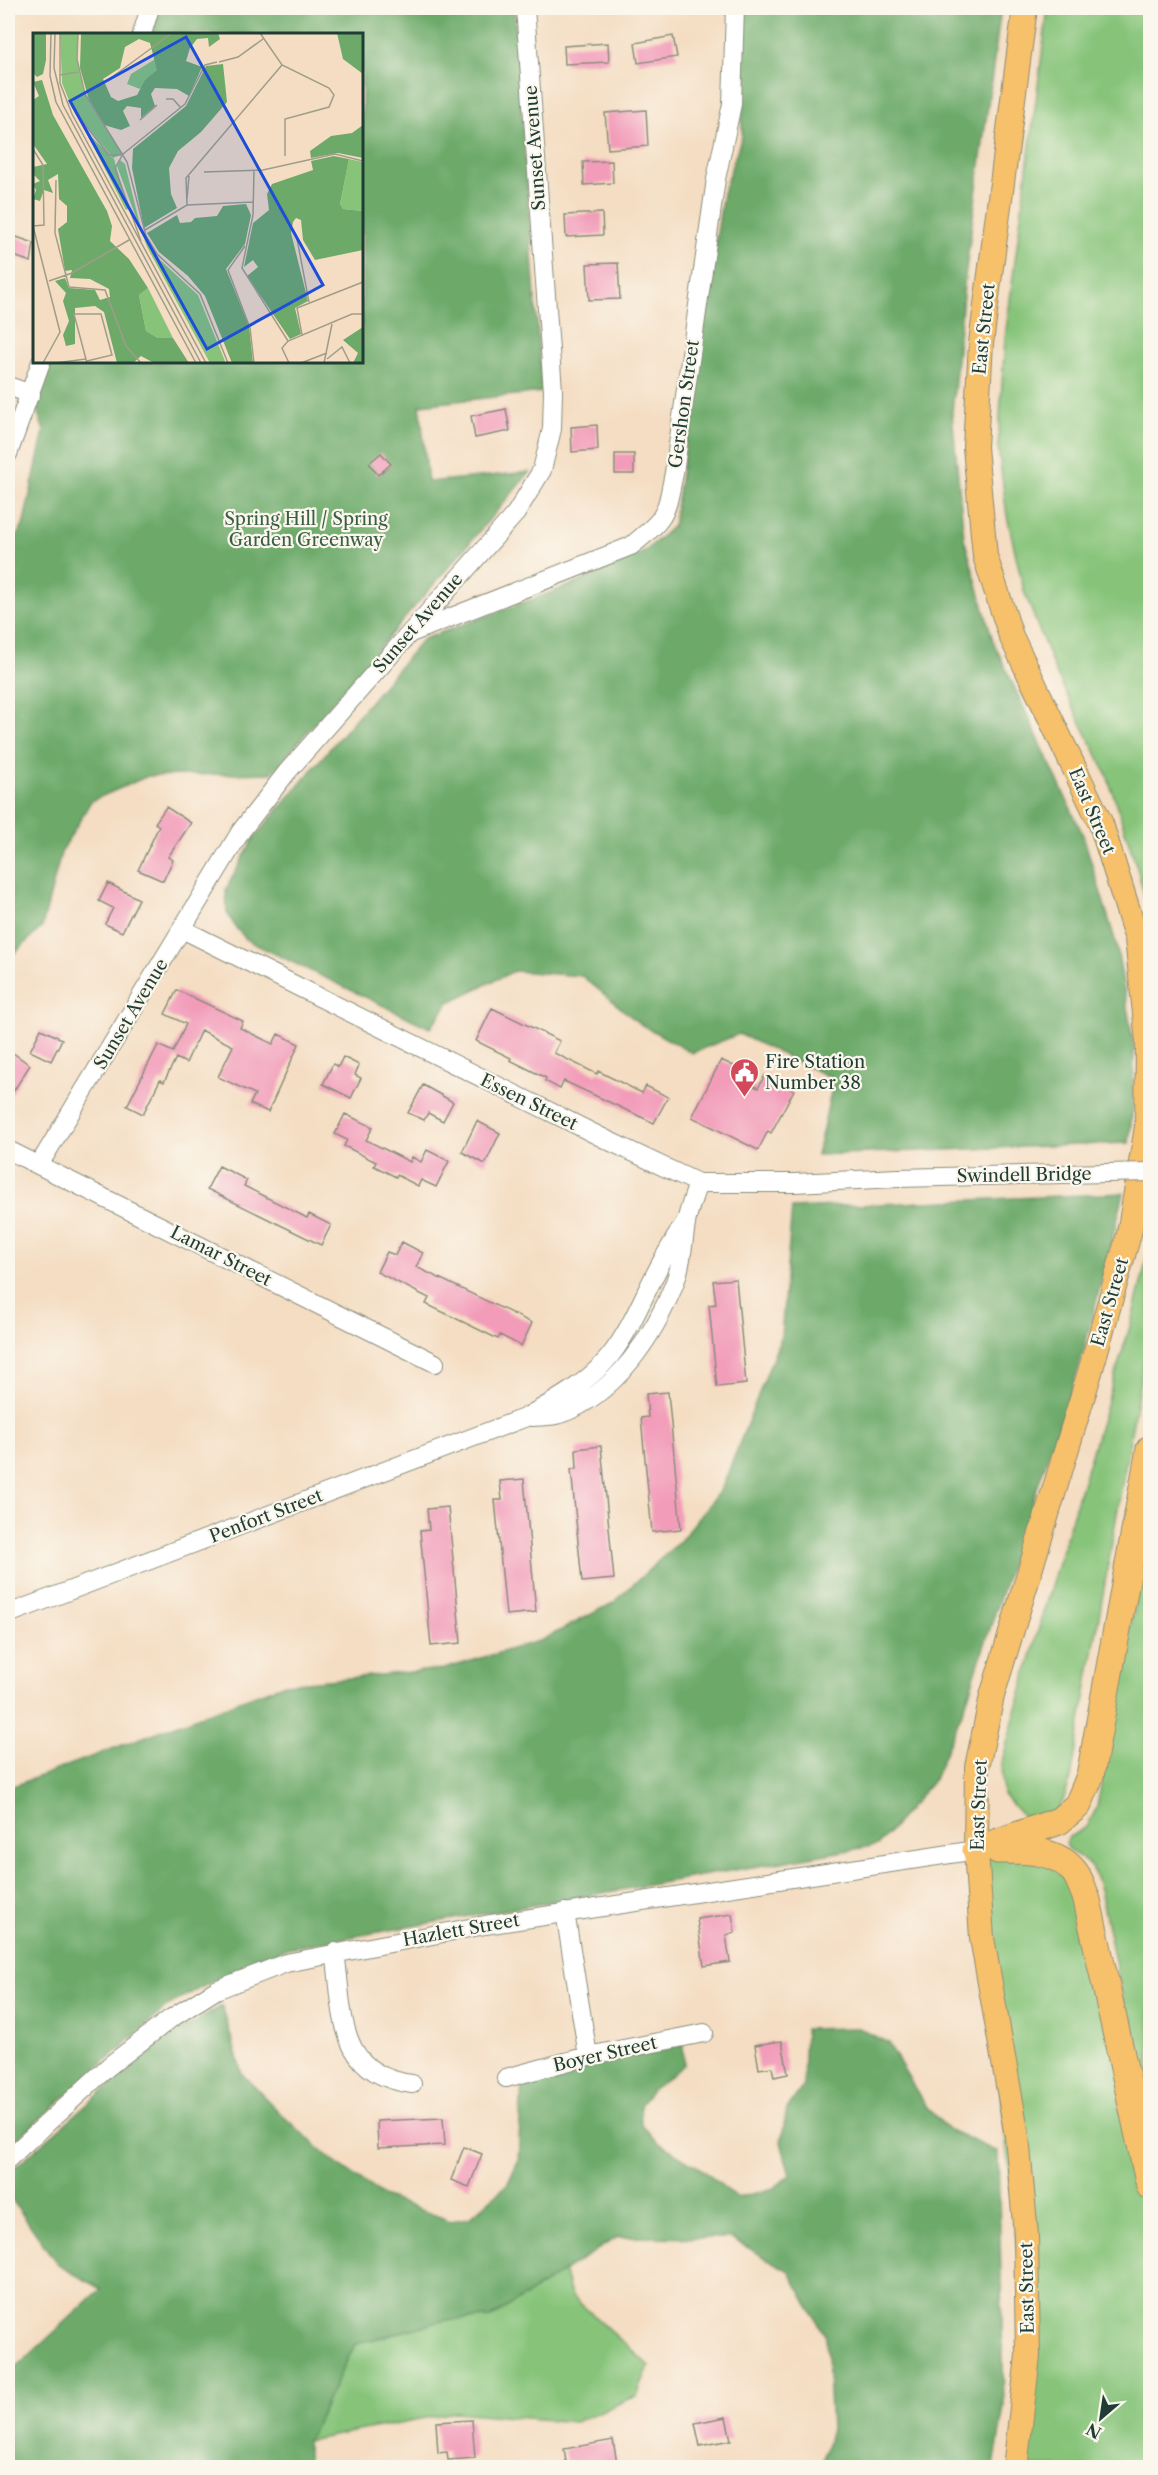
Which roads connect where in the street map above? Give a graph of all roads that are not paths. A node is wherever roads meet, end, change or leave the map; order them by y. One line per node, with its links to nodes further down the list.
1 (150, 8): 5 (street)
2 (525, 8): 10 (street, Sunset Avenue)
3 (735, 8): 10 (street, Gershon Street)
4 (1025, 8): 20 (main road, East Street)
5 (141, 33)
6 (41, 363): 8 (street)
7 (8, 386): 8 (street)
8 (31, 394): 9 (street)
9 (8, 454)
10 (406, 635): 11 (street, Sunset Avenue)
11 (182, 929): 13 (street, Sunset Avenue); 16 (street, Essen Street)
12 (8, 1150): 13 (street, Lamar Street)
13 (39, 1165): 17 (street, Lamar Street)
14 (1150, 1172): 15 (street, Swindell Bridge, bridge)
15 (898, 1178): 16 (street, Essen Street)
16 (698, 1183): 19 (street, Penfort Street)
17 (435, 1363)
18 (1150, 1449): 20 (highway)
19 (8, 1614)
20 (976, 1850): 21 (street, Hazlett Street); 28 (highway); 29 (main road, East Street)
21 (565, 1912): 22 (street, Hazlett Street); 24 (street)
22 (335, 1952): 26 (street); 27 (street, Hazlett Street)
23 (704, 2032): 24 (street, Boyer Street)
24 (588, 2056): 25 (street, Boyer Street)
25 (506, 2078)
26 (412, 2084)
27 (8, 2158)
28 (1150, 2186)
29 (1014, 2468)

